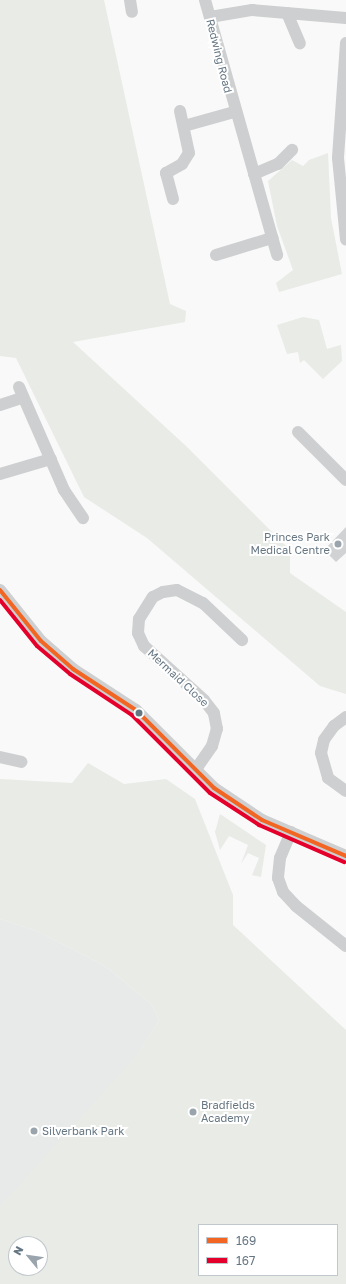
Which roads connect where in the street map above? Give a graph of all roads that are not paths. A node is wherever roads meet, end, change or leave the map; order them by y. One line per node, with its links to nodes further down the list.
1 (130, 0): 4 (street)
2 (205, 0): 5 (street, Redwing Road)
3 (280, 8): 5 (street); 6 (street); 7 (street)
4 (132, 12)
5 (210, 17): 10 (street, Redwing Road)
6 (346, 18)
7 (300, 43)
8 (346, 43): 16 (street)
9 (180, 111): 11 (street)
10 (234, 112): 11 (street); 13 (street, Redwing Road)
11 (184, 126): 14 (street)
12 (292, 150): 13 (street)
13 (254, 174): 15 (street, Redwing Road)
14 (173, 199)
15 (272, 238): 17 (street); 18 (street, Redwing Road)
16 (346, 240)
17 (216, 255)
18 (277, 255)
19 (0, 406): 21 (street)
20 (298, 432): 23 (street)
21 (51, 459): 22 (street); 24 (street)
22 (0, 474)
23 (346, 480)
24 (83, 518)
25 (0, 590): 26 (street)
26 (4, 605): 31 (street)
27 (242, 640): 31 (street, Mermaid Close)
28 (346, 717): 32 (street)
29 (0, 757): 30 (street)
30 (21, 762)
31 (196, 769): 33 (street)
32 (346, 791)
33 (291, 832): 34 (street); 35 (street)
34 (346, 856)
35 (346, 946)

